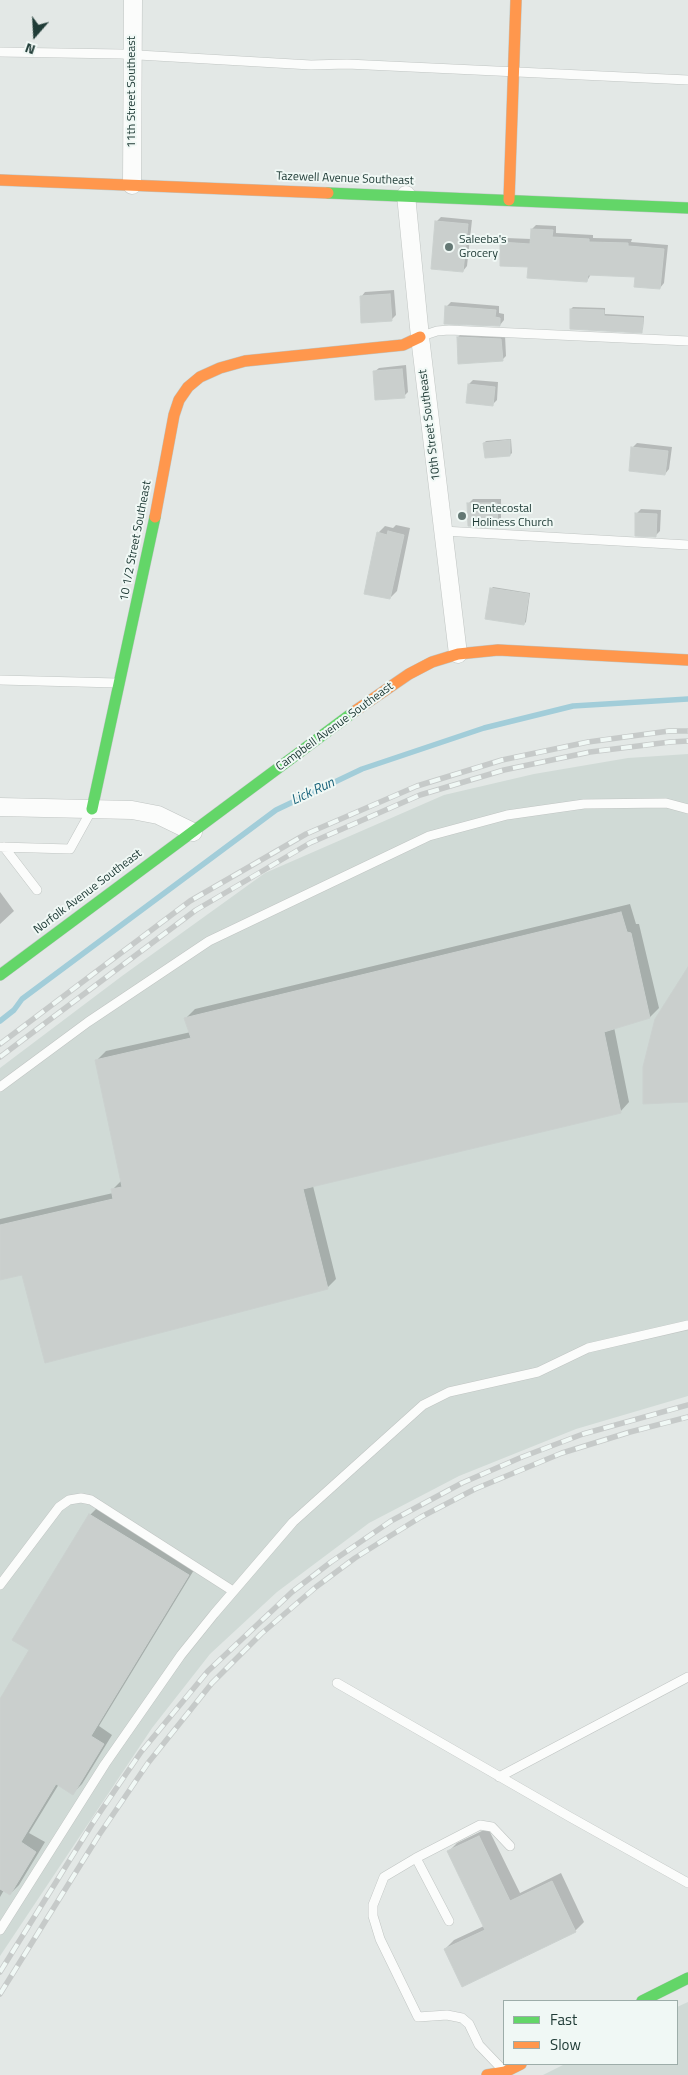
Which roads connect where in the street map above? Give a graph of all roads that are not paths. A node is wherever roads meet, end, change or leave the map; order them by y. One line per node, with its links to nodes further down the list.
1 (132, 0): 4 (street, 11th Street Southeast)
2 (516, 0): 5 (street)
3 (0, 52): 4 (lane)
4 (132, 55): 5 (lane); 8 (street, 11th Street Southeast)
5 (513, 72): 6 (lane); 10 (street)
6 (688, 80)
7 (0, 180): 8 (street, Tazewell Avenue Southeast)
8 (132, 185): 9 (street, Tazewell Avenue Southeast)
9 (406, 195): 10 (street, Tazewell Avenue Southeast); 12 (street, 10th Street Southeast)
10 (509, 200): 11 (street, Tazewell Avenue Southeast)
11 (688, 208)
12 (420, 337): 13 (lane); 14 (street, 10th Street Southeast); 19 (street, 10 1/2 Street Southeast)
13 (688, 341)
14 (443, 531): 15 (lane); 16 (street, 10th Street Southeast)
15 (688, 545)
16 (458, 654): 17 (street, Campbell Avenue Southeast); 23 (street, Campbell Avenue Southeast)
17 (688, 660)
18 (0, 680): 19 (lane)
19 (120, 683): 21 (street, 10 1/2 Street Southeast)
20 (0, 807): 21 (street)
21 (92, 808): 23 (street); 24 (lane)
22 (688, 809): 27 (lane)
23 (193, 832): 26 (street, Norfolk Avenue Southeast)
24 (2, 847): 25 (lane)
25 (37, 890)
26 (0, 975)
27 (0, 1087)
28 (688, 1325): 30 (lane)
29 (0, 1584): 30 (lane)
30 (233, 1591): 38 (lane)
31 (688, 1677): 33 (lane)
32 (337, 1683): 33 (lane)
33 (499, 1777): 36 (lane)
34 (510, 1846): 35 (lane)
35 (416, 1858): 37 (lane); 42 (lane)
36 (688, 1883)
37 (449, 1921)
38 (0, 1930)
39 (688, 1978): 40 (street)
40 (644, 2000)
41 (519, 2065): 42 (street)
42 (504, 2073): 43 (street)
43 (487, 2075)

